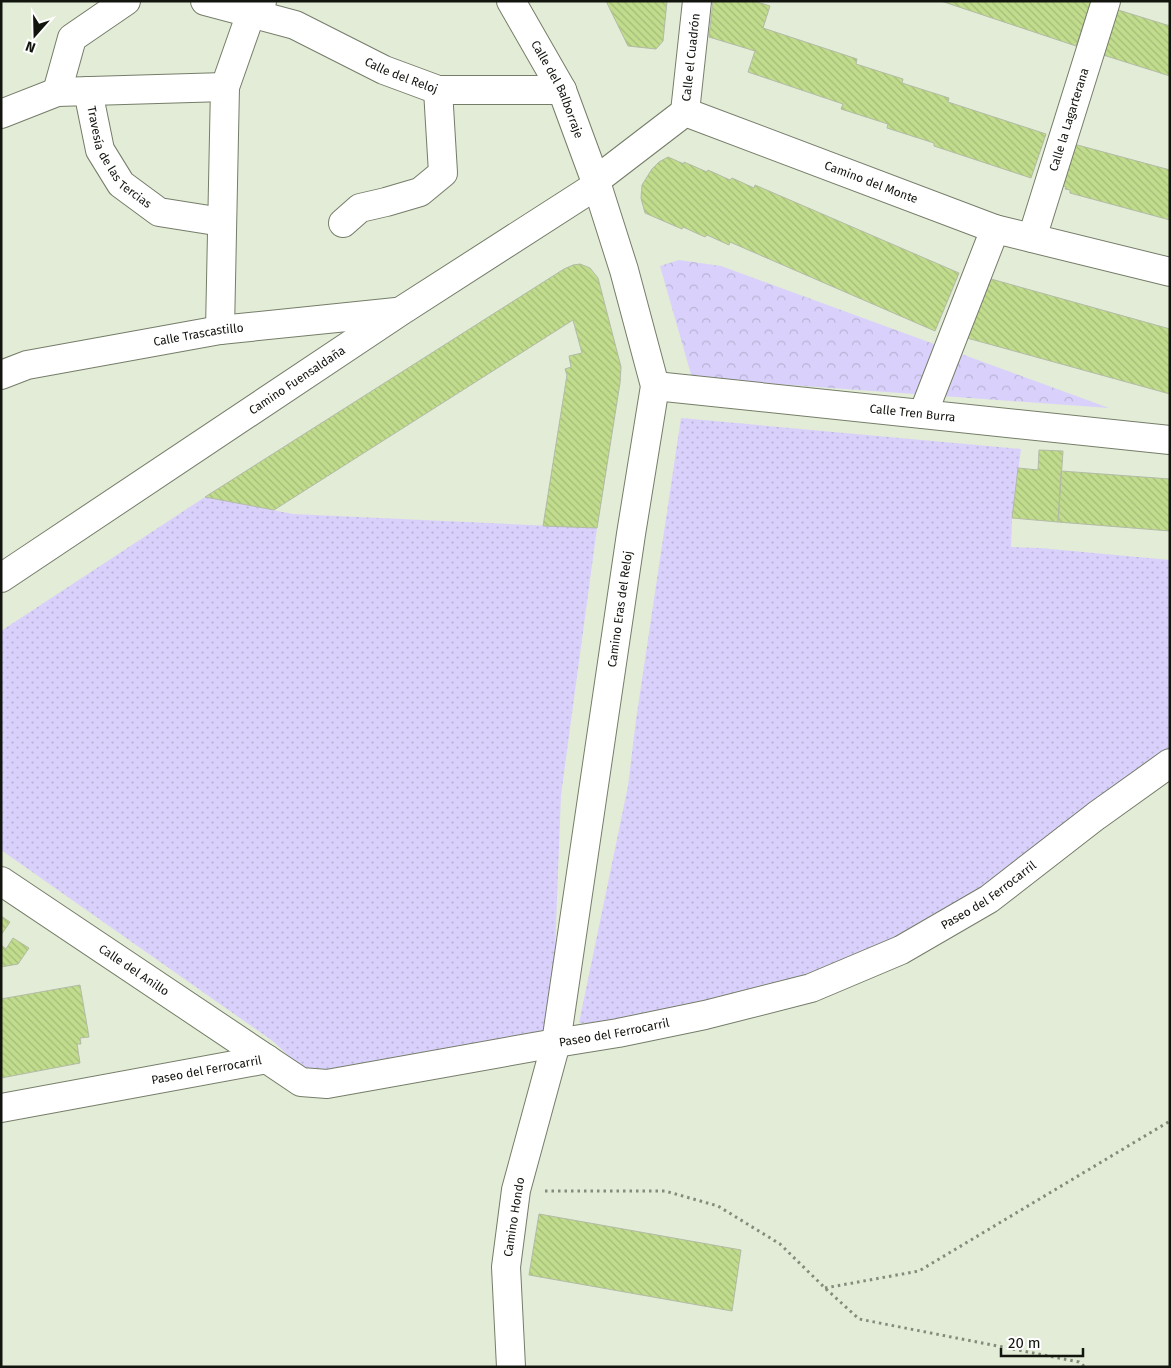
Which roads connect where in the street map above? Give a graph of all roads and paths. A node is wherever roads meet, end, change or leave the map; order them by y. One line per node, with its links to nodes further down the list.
1 (126, 1): 11 (street)
2 (207, 1): 6 (street, Calle del Reloj)
3 (511, 1): 9 (street, Calle del Balborraje)
4 (697, 1): 12 (street, Calle el Cuadrón)
5 (1106, 1): 18 (street, Calle la Lagarterana)
6 (257, 7): 7 (street); 8 (street, Calle del Reloj)
7 (225, 88): 10 (street, Travesía de las Tercias); 15 (street)
8 (438, 90): 9 (street, Calle del Reloj); 16 (street)
9 (562, 90): 14 (street, Calle del Balborraje)
10 (88, 91): 11 (street, Travesía de las Tercias); 15 (street, Travesía de las Tercias)
11 (57, 92): 13 (street, Travesía de las Tercias)
12 (685, 112): 14 (street); 17 (street, Camino del Monte)
13 (1, 114)
14 (596, 183): 20 (street, Camino Fuensaldaña); 23 (street, Camino Eras del Reloj)
15 (222, 222): 21 (street)
16 (344, 223)
17 (995, 229): 18 (street, Camino del Monte); 24 (street)
18 (1032, 238): 19 (street, Camino del Monte)
19 (1170, 272)
20 (401, 311): 21 (street, Calle Trascastillo); 26 (street, Camino Fuensaldaña)
21 (220, 330): 22 (street, Calle Trascastillo)
22 (1, 375)
23 (655, 386): 24 (street, Calle Tren Burra); 29 (street, Camino Eras del Reloj)
24 (923, 414): 25 (street, Calle Tren Burra)
25 (1170, 440)
26 (1, 578)
27 (1170, 763): 29 (street, Paseo del Ferrocarril)
28 (1, 881): 30 (street, Calle del Anillo)
29 (556, 1042): 30 (street, Paseo del Ferrocarril); 33 (street, Camino Hondo)
30 (267, 1059): 31 (street, Paseo del Ferrocarril)
31 (1, 1108)
32 (1170, 1121): 34 (path)
33 (516, 1190): 34 (path); 35 (street, Camino Hondo)
34 (825, 1288): 36 (path)
35 (511, 1367)
36 (1085, 1367)

